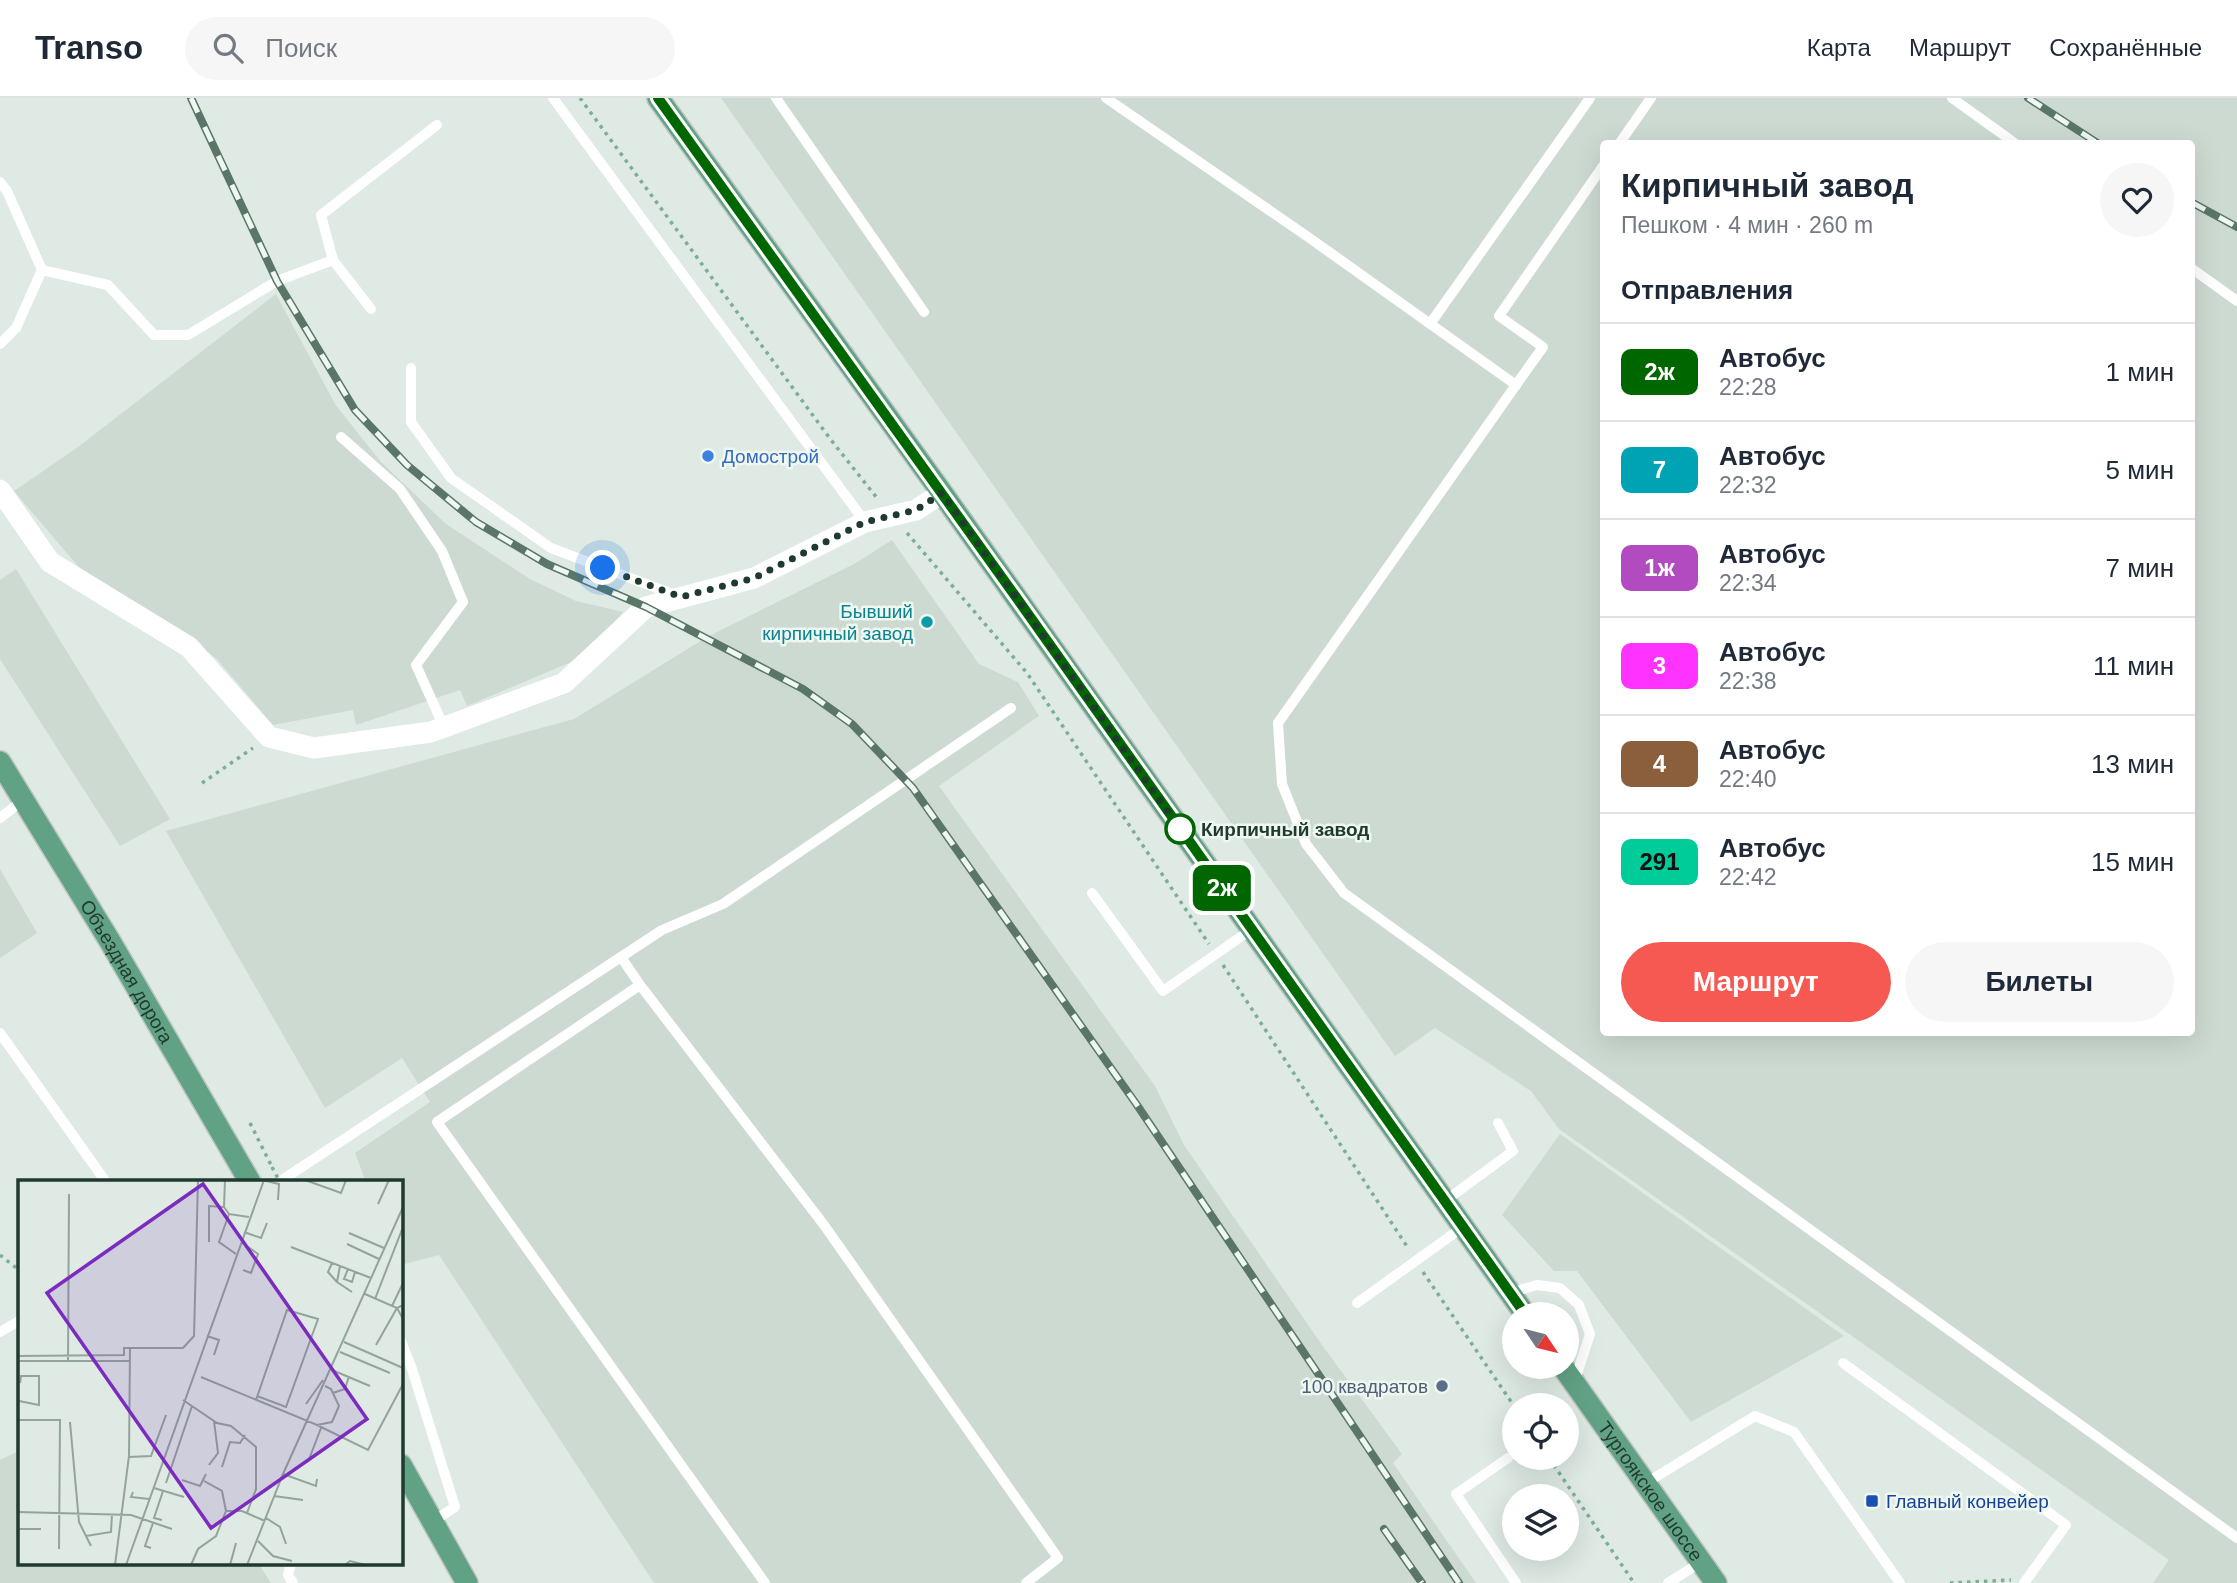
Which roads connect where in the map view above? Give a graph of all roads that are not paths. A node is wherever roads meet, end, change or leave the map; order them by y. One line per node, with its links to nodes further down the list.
1 (553, 98): 26 (lane)
2 (658, 98): 25 (main road)
3 (776, 98): 18 (lane)
4 (1106, 98): 19 (lane)
5 (1590, 98): 19 (lane)
6 (1651, 98): 9 (lane)
7 (1952, 98): 10 (lane)
8 (437, 125): 13 (lane)
9 (1622, 140)
10 (2010, 140)
11 (1600, 170): 22 (lane)
12 (0, 182): 14 (lane)
13 (333, 260): 14 (lane); 17 (lane)
14 (42, 270): 20 (lane)
15 (2195, 271): 16 (lane)
16 (2237, 301)
17 (371, 309)
18 (925, 312)
19 (1430, 324): 22 (lane)
20 (0, 344)
21 (411, 368): 27 (lane)
22 (1516, 385): 59 (lane)
23 (341, 437): 29 (lane)
24 (0, 489): 29 (street)
25 (942, 493): 26 (street); 34 (main road)
26 (865, 522): 27 (street)
27 (681, 597): 29 (street)
28 (1011, 708): 35 (lane)
29 (444, 727)
30 (0, 762): 31 (main road, Объездная дорога)
31 (23, 800): 32 (lane); 40 (main road, Объездная дорога)
32 (0, 818)
33 (1093, 892): 34 (lane)
34 (1252, 929): 42 (main road)
35 (621, 957): 36 (lane); 41 (lane)
36 (640, 985): 65 (lane); 66 (lane)
37 (0, 1034): 39 (lane)
38 (1498, 1123): 42 (lane)
39 (105, 1180)
40 (249, 1180)
41 (282, 1180)
42 (1445, 1201): 43 (main road)
43 (1463, 1227): 44 (main road); 47 (lane)
44 (1510, 1293): 45 (main road); 46 (lane)
45 (1516, 1302)
46 (1576, 1302)
47 (1357, 1303)
48 (1579, 1305): 52 (lane)
49 (18, 1322): 50 (lane)
50 (0, 1332)
51 (402, 1344): 58 (lane)
52 (1579, 1354)
53 (1843, 1363): 62 (lane)
54 (1571, 1379): 57 (main road, Тургоякское шоссе)
55 (1502, 1462): 67 (lane)
56 (402, 1467): 58 (main road)
57 (1646, 1483): 60 (main road, Тургоякское шоссе); 70 (lane)
58 (432, 1522): 63 (main road)
59 (2237, 1538)
60 (1701, 1562): 68 (lane); 69 (main road, Тургоякское шоссе)
61 (290, 1566): 64 (lane)
62 (2025, 1581)
63 (464, 1582)
64 (293, 1583)
65 (765, 1583)
66 (1026, 1583)
67 (1516, 1583)
68 (1668, 1583)
69 (1716, 1583)
70 (1900, 1583)

